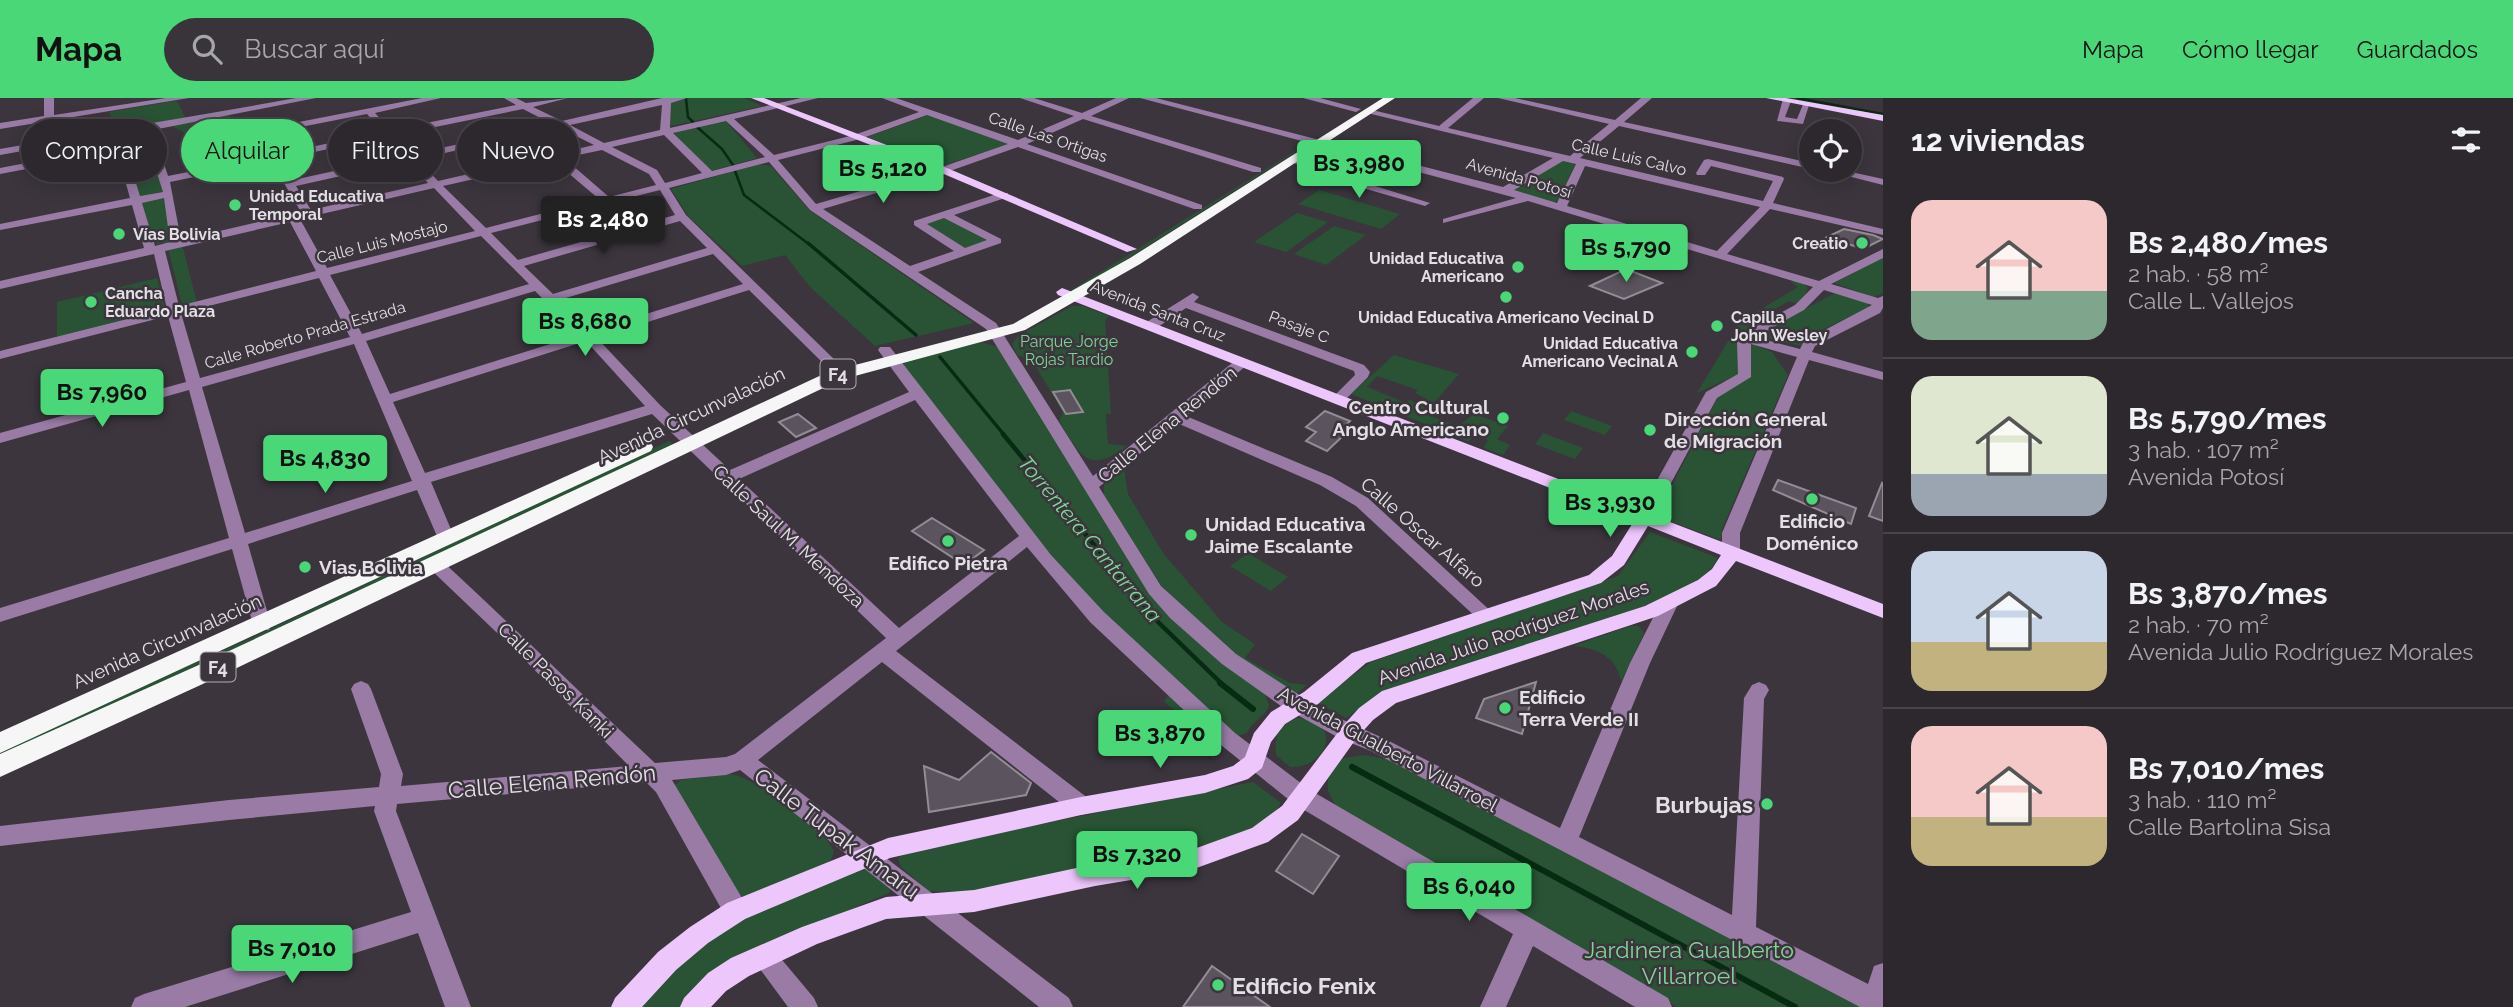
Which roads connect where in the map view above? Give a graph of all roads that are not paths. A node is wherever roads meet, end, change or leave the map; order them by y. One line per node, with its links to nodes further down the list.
1 (49, 98): 40 (street)
2 (101, 98): 32 (street)
3 (182, 98): 32 (street); 42 (street)
4 (310, 98): 25 (street)
5 (436, 98): 33 (street)
6 (509, 98): 29 (street)
7 (563, 98): 29 (street)
8 (682, 98): 24 (street)
9 (756, 98): 30 (main road)
10 (813, 98): 30 (street)
11 (887, 98): 35 (street, Calle Las Ortigas)
12 (1025, 98): 37 (street)
13 (1095, 98): 27 (street)
14 (1124, 98): 27 (street)
15 (1145, 98): 57 (street, Avenida Potosí)
16 (1308, 98): 31 (street)
17 (1373, 98): 31 (highway, Avenida Circunvalación / F4)
18 (1390, 98): 36 (highway, Avenida Circunvalación / F4)
19 (1479, 98): 53 (street)
20 (1503, 98): 51 (street)
21 (1647, 98): 51 (street)
22 (1771, 98): 26 (main road)
23 (1820, 98): 34 (main road)
24 (666, 100): 48 (street); 54 (street)
25 (281, 101): 43 (street); 44 (street)
26 (1786, 101): 28 (main road); 28 (street)
27 (1112, 103): 37 (street)
28 (1807, 104): 39 (main road)
29 (524, 106): 46 (street); 50 (street)
30 (777, 106): 38 (street); 56 (main road)
31 (1356, 109): 57 (highway, Avenida Circunvalación / F4)
32 (103, 111): 40 (street); 41 (street)
33 (369, 111): 45 (street, Calle Saul M. Mendoza); 47 (street)
34 (1883, 111)
35 (928, 112): 56 (street, Calle Luis Mostajo); 58 (street, Calle Las Ortigas)
36 (1368, 112): 53 (street, Calle Luis Calvo); 57 (highway, Avenida Circunvalación / F4)
37 (1084, 116): 58 (street); 69 (street)
38 (727, 117): 54 (street); 63 (street, Avenida Gualberto Villarroel)
39 (1883, 118)
40 (49, 119)
41 (107, 119)
42 (191, 119)
43 (196, 119)
44 (296, 119)
45 (376, 119)
46 (550, 119)
47 (314, 121)
48 (579, 121)
49 (21, 123): 52 (street)
50 (443, 123)
51 (1615, 123): 65 (street); 66 (street)
52 (0, 126)
53 (1441, 130): 65 (street, Calle Luis Calvo)
54 (665, 131): 59 (street); 72 (street)
55 (579, 134): 59 (street)
56 (857, 137): 63 (street, Calle Luis Mostajo); 68 (main road)
57 (1312, 142): 64 (highway, Avenida Circunvalación / F4); 69 (highway, Avenida Circunvalación / F4); 84 (street, Avenida Potosí)
58 (1020, 143): 68 (street); 92 (street, Calle Las Ortigas)
59 (604, 146): 62 (street); 83 (street)
60 (21, 148): 61 (street)
61 (0, 152)
62 (579, 152)
63 (771, 158): 72 (street, Calle Luis Mostajo); 93 (street, Avenida Gualberto Villarroel)
64 (1294, 160): 90 (street); 117 (highway, Avenida Circunvalación / F4)
65 (1572, 160): 84 (street); 91 (street, Calle Luis Calvo); 94 (street)
66 (1799, 163)
67 (21, 167): 70 (street)
68 (943, 170): 86 (main road); 93 (street)
69 (1257, 170): 92 (highway, Avenida Circunvalación / F4)
70 (0, 171)
71 (1701, 173): 91 (street)
72 (709, 174): 83 (street, Calle Luis Mostajo)
73 (328, 176): 81 (street)
74 (579, 177): 88 (street)
75 (1862, 177): 80 (street)
76 (457, 180): 82 (street)
77 (131, 182): 89 (street)
78 (166, 182): 85 (street)
79 (433, 182): 82 (street, Calle Saul M. Mendoza)
80 (1883, 182)
81 (290, 184): 95 (street)
82 (436, 185): 95 (street); 102 (street, Calle Saul M. Mendoza)
83 (664, 186): 88 (street, Calle Luis Mostajo); 98 (street)
84 (1505, 191): 87 (street, Avenida Potosí)
85 (169, 194): 89 (street); 103 (street)
86 (1004, 195): 96 (street); 105 (main road)
87 (1527, 198): 94 (street, Avenida Potosí); 99 (street)
88 (606, 200): 102 (street, Calle Luis Mostajo)
89 (136, 201): 100 (street); 106 (street)
90 (1425, 203)
91 (1766, 205): 101 (street, Calle Luis Calvo); 109 (street)
92 (1198, 206): 105 (highway, Avenida Circunvalación / F4)
93 (814, 208): 111 (street, Avenida Gualberto Villarroel)
94 (1560, 208): 109 (street, Avenida Potosí)
95 (308, 214): 97 (street)
96 (944, 214): 107 (street); 107 (street)
97 (293, 216): 103 (street); 112 (street)
98 (682, 217): 104 (street); 110 (street)
99 (1447, 221)
100 (0, 227)
101 (1883, 232)
102 (483, 233): 110 (street, Calle Saul M. Mendoza); 112 (street, Calle Luis Mostajo)
103 (176, 243): 106 (street)
104 (716, 249): 114 (street); 118 (street)
105 (1131, 249): 117 (highway, Avenida Circunvalación / F4)
106 (155, 250): 113 (street); 120 (street)
107 (963, 252): 111 (street)
108 (1883, 253): 115 (street)
109 (1718, 255): 115 (street, Avenida Potosí)
110 (516, 264): 116 (street, Calle Saul M. Mendoza)
111 (908, 271): 122 (street, Avenida Gualberto Villarroel)
112 (321, 274): 120 (street, Calle Luis Mostajo); 125 (street)
113 (0, 285)
114 (751, 285): 123 (street); 130 (street)
115 (1820, 285): 119 (street, Avenida Potosí); 124 (street)
116 (537, 286): 118 (street, Calle Saul M. Mendoza); 125 (street, Calle Roberto Prada Estrada)
117 (1069, 295): 121 (main road, Avenida Santa Cruz); 122 (highway, Avenida Circunvalación / F4)
118 (550, 299): 123 (street, Calle Saul M. Mendoza)
119 (1882, 302): 126 (street, Avenida Julio Rodríguez Morales)
120 (173, 311): 128 (street, Calle Luis Mostajo); 132 (street)
121 (1150, 326): 129 (main road, Avenida Santa Cruz); 134 (street, Pasaje C)
122 (993, 330): 127 (highway, Avenida Circunvalación / F4); 142 (street, Avenida Gualberto Villarroel)
123 (588, 336): 135 (street); 136 (street, Calle Saul M. Mendoza)
124 (1745, 338): 126 (street); 143 (street, Avenida Julio Rodríguez Morales)
125 (358, 340): 132 (street, Calle Roberto Prada Estrada); 135 (street)
126 (1804, 353): 131 (street); 147 (street, Avenida Julio Rodríguez Morales)
127 (888, 354): 130 (highway, Avenida Circunvalación / F4); 133 (street); 138 (highway, Avenida Circunvalación / F4)
128 (0, 355)
129 (1242, 362): 134 (main road, Avenida Santa Cruz); 137 (street, Calle Elena Rendón)
130 (833, 365): 138 (highway, Avenida Circunvalación / F4)
131 (1883, 376)
132 (195, 384): 139 (street, Calle Roberto Prada Estrada); 146 (street)
133 (918, 393): 140 (street); 144 (street)
134 (1338, 399): 143 (main road, Avenida Santa Cruz)
135 (385, 400): 141 (street)
136 (655, 408): 138 (street, Calle Saul M. Mendoza); 141 (street)
137 (1176, 417): 142 (street, Calle Elena Rendón); 152 (street, Calle Oscar Alfaro)
138 (685, 436): 140 (street, Calle Saul M. Mendoza); 145 (highway, Avenida Circunvalación / F4); 148 (highway, Avenida Circunvalación / F4)
139 (0, 438)
140 (727, 478): 154 (street, Calle Saul M. Mendoza)
141 (422, 482): 145 (street); 146 (street)
142 (1091, 486): 157 (street, Avenida Gualberto Villarroel)
143 (1643, 520): 147 (main road, Avenida Santa Cruz); 152 (main road, Avenida Julio Rodríguez Morales)
144 (1029, 537): 154 (street, Calle Elena Rendón); 161 (street)
145 (446, 539): 153 (highway, Avenida Circunvalación / F4)
146 (238, 542): 151 (street); 153 (street)
147 (1731, 553): 149 (main road, Avenida Julio Rodríguez Morales); 150 (main road, Avenida Santa Cruz)
148 (433, 563): 162 (highway, Avenida Circunvalación / F4); 163 (street, Calle Pasos Kanki)
149 (1669, 604): 158 (main road, Avenida Julio Rodríguez Morales); 168 (street)
150 (1883, 611)
151 (0, 615)
152 (1486, 615): 157 (main road, Avenida Julio Rodríguez Morales)
153 (262, 625): 159 (highway, Avenida Circunvalación / F4)
154 (891, 646): 160 (street, Calle Elena Rendón); 166 (street, Calle Saul M. Mendoza)
155 (361, 689): 164 (street)
156 (1759, 690): 174 (street)
157 (1300, 706): 158 (street, Avenida Gualberto Villarroel); 161 (main road, Avenida Julio Rodríguez Morales)
158 (1349, 733): 165 (main road, Avenida Julio Rodríguez Morales); 168 (street, Avenida Gualberto Villarroel)
159 (0, 744)
160 (743, 760): 163 (street, Calle Elena Rendón); 169 (street, Calle Tupak Amaru)
161 (1254, 762): 165 (street); 166 (main road)
162 (0, 766)
163 (650, 773): 164 (street, Calle Elena Rendón); 171 (street, Calle Pasos Kanki)
164 (388, 795): 167 (street, Calle Elena Rendón); 172 (street)
165 (1302, 797): 170 (main road, Avenida Julio Rodríguez Morales); 173 (street)
166 (1081, 806): 169 (main road)
167 (0, 836)
168 (1566, 841): 174 (street, Avenida Gualberto Villarroel)
169 (867, 856): 170 (street, Calle Tupak Amaru); 171 (main road)
170 (932, 905): 175 (main road, Avenida Julio Rodríguez Morales); 183 (street, Calle Tupak Amaru)
171 (736, 911): 180 (main road)
172 (426, 919): 178 (street); 179 (street)
173 (1527, 931): 184 (street); 185 (street)
174 (1743, 933): 177 (street, Avenida Gualberto Villarroel)
175 (764, 957): 181 (main road, Avenida Julio Rodríguez Morales); 182 (street)
176 (1883, 975): 177 (street)
177 (1880, 1003)
178 (144, 1007)
179 (458, 1007)
180 (624, 1007)
181 (694, 1007)
182 (805, 1007)
183 (1060, 1007)
184 (1493, 1007)
185 (1659, 1007)

